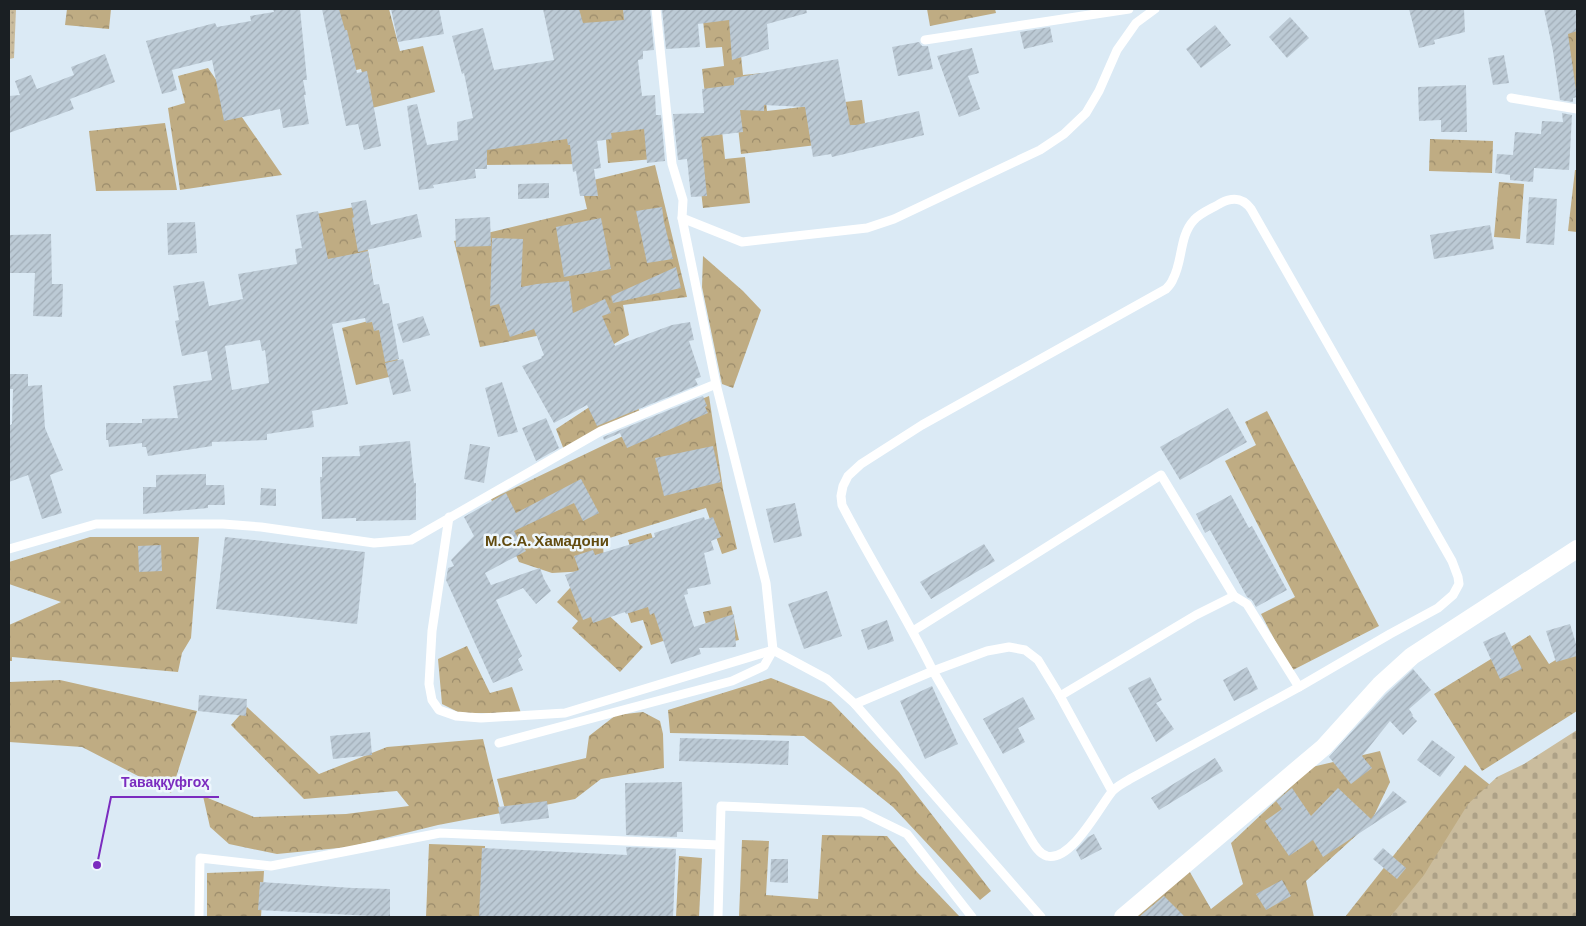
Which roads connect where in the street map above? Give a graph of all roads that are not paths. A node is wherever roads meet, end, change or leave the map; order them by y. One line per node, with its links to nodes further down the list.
1 (656, 9): 7 (lane)
2 (1129, 9): 4 (lane)
3 (1155, 9): 7 (lane)
4 (925, 40)
5 (1511, 98): 6 (lane)
6 (1577, 109)
7 (682, 218): 8 (lane)
8 (716, 384): 9 (lane); 14 (lane)
9 (449, 517): 10 (lane); 14 (lane)
10 (9, 549)
11 (1577, 549): 26 (street)
12 (1234, 596): 13 (lane); 16 (lane); 17 (lane)
13 (913, 631): 15 (lane); 16 (lane)
14 (773, 650): 18 (lane); 19 (lane)
15 (933, 671): 17 (lane); 18 (lane); 20 (lane)
16 (1299, 688): 20 (lane)
17 (1060, 696): 20 (lane)
18 (855, 704): 25 (lane)
19 (498, 743)
20 (1112, 791)
21 (719, 845): 22 (lane); 23 (lane); 24 (lane)
22 (199, 917)
23 (718, 917)
24 (972, 917)
25 (1041, 917)
26 (1123, 917)

